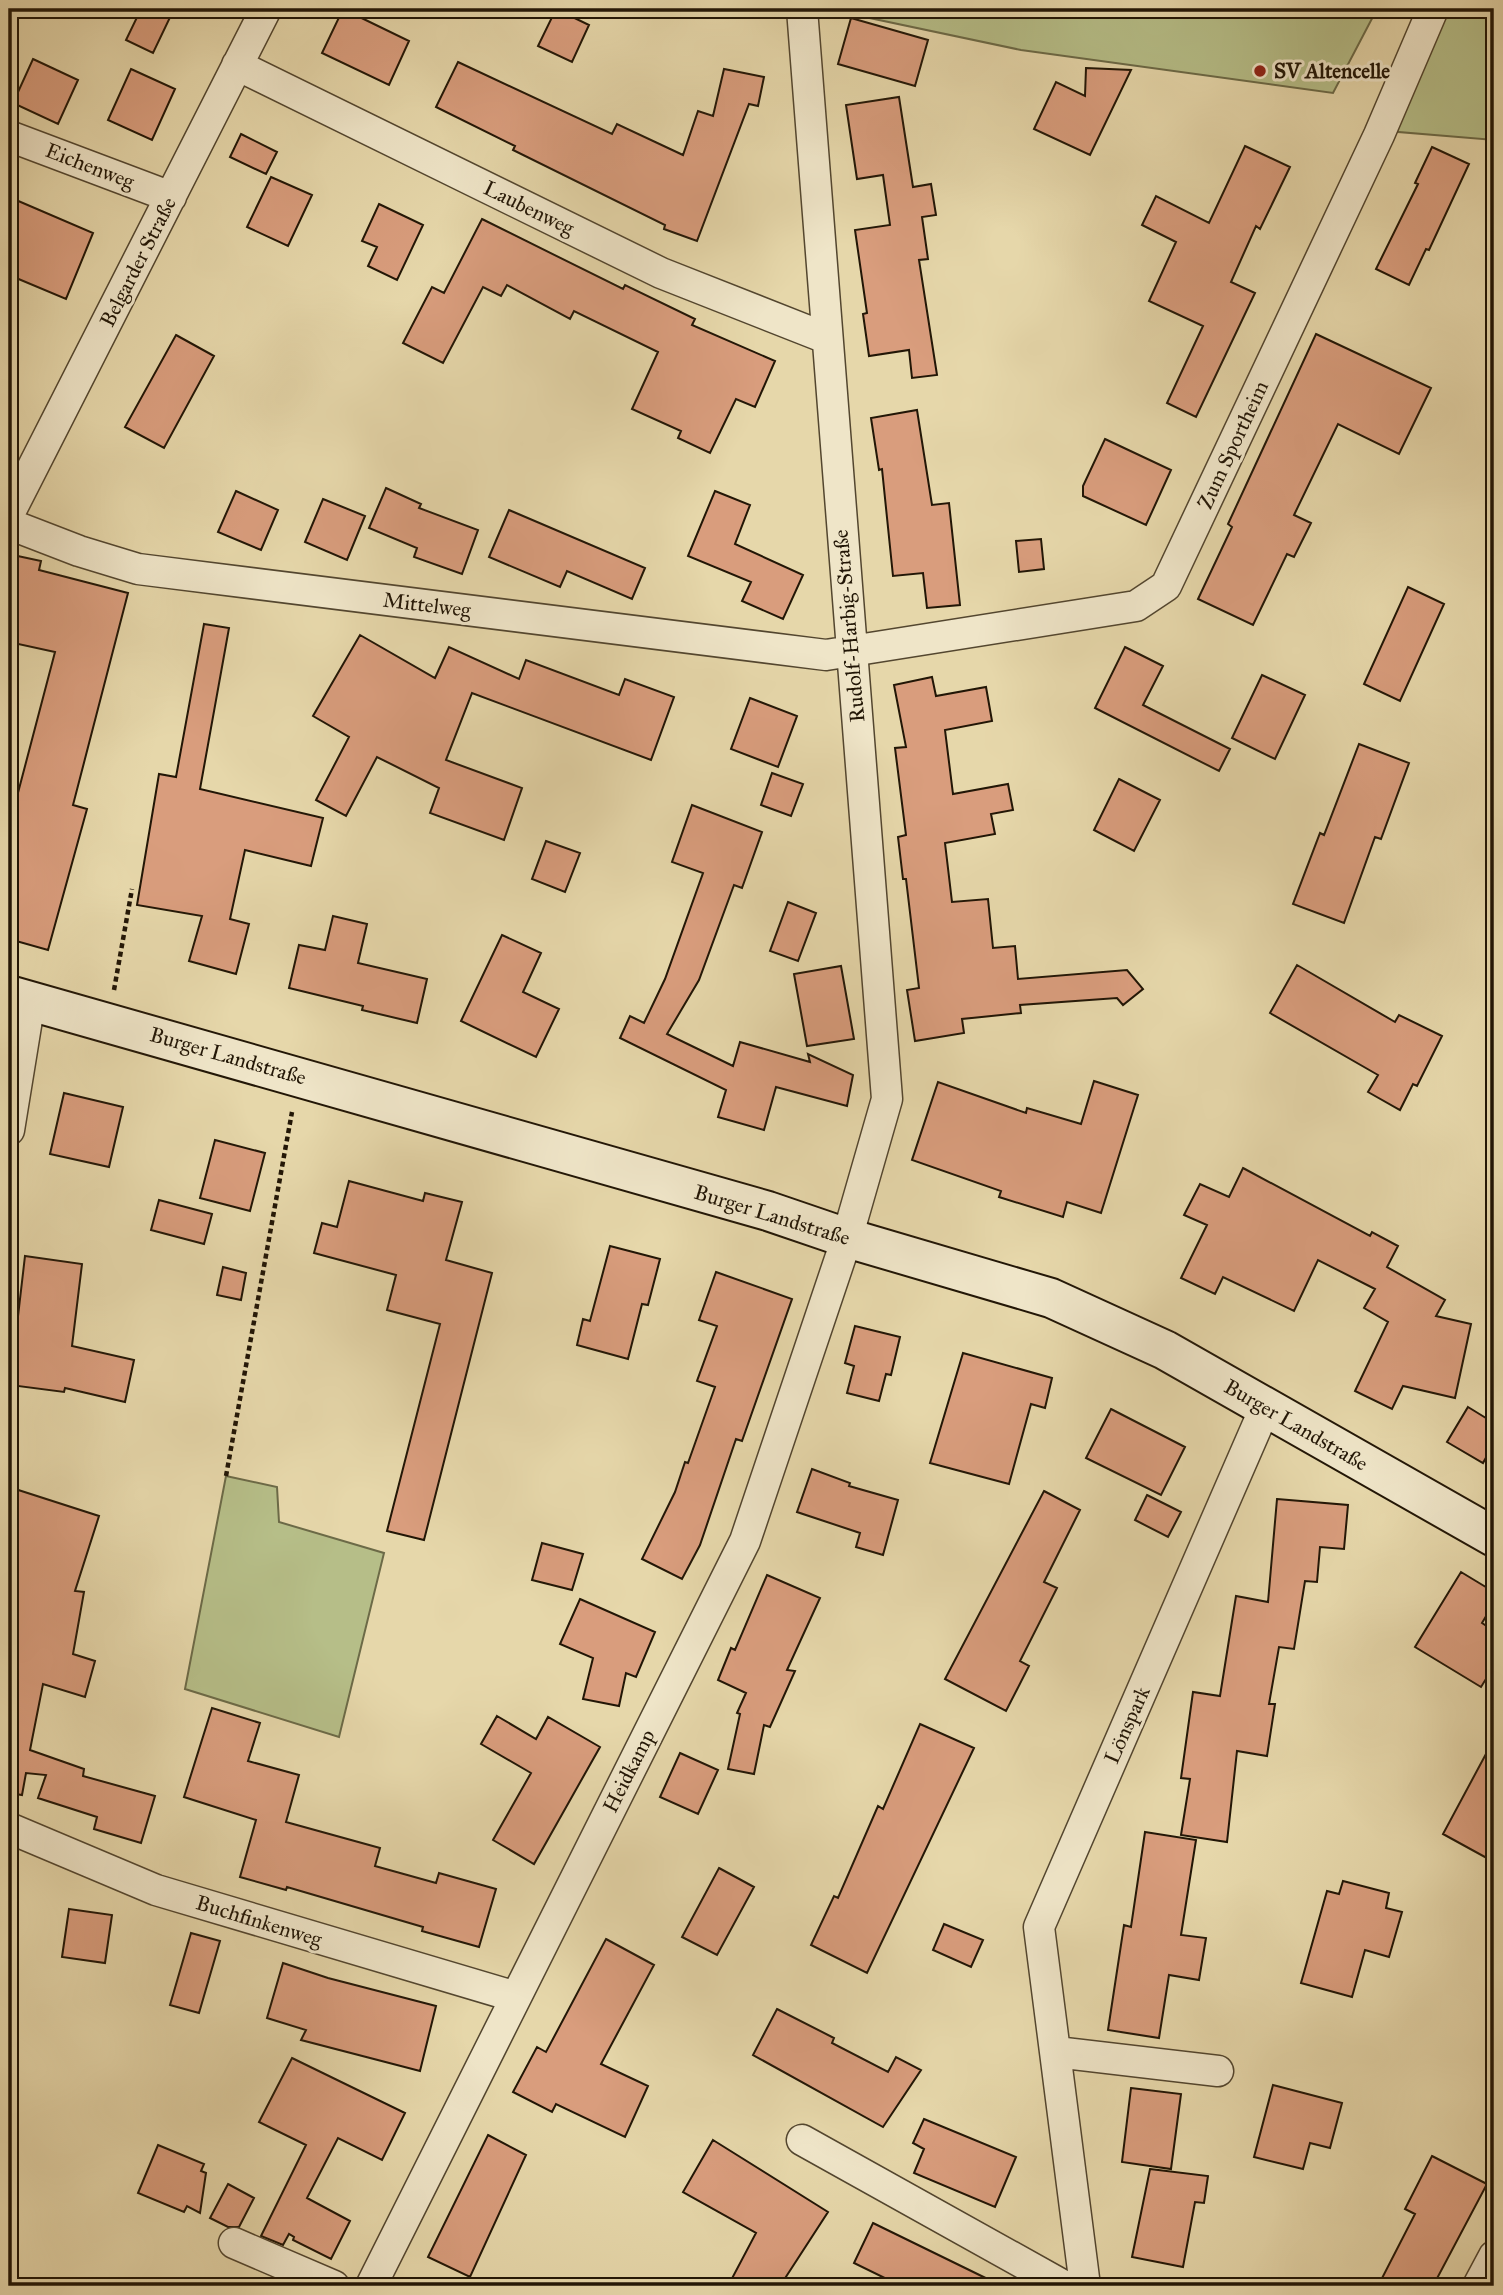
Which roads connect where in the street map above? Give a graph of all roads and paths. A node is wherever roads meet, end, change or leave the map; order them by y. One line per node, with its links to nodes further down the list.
1 (265, 9): 4 (street, Belgarder Straße)
2 (802, 9): 7 (street, Rudolf-Harbig-Straße)
3 (1433, 9): 10 (street, Zum Sportheim)
4 (237, 65): 6 (street, Belgarder Straße); 7 (street, Laubenweg)
5 (9, 136): 6 (street, Eichenweg)
6 (171, 197): 8 (street, Belgarder Straße)
7 (827, 338): 10 (street, Rudolf-Harbig-Straße)
8 (9, 514)
9 (9, 524): 10 (street, Mittelweg)
10 (851, 652): 16 (street, Rudolf-Harbig-Straße)
11 (132, 889): 13 (path)
12 (19, 998): 13 (street, Burger Landstraße); 15 (street)
13 (108, 1022): 14 (street, Burger Landstraße)
14 (298, 1077): 16 (street, Burger Landstraße); 18 (path)
15 (9, 1129)
16 (846, 1238): 17 (street, Burger Landstraße); 21 (street, Heidkamp)
17 (1265, 1408): 19 (street, Burger Landstraße); 22 (street, Lönspark)
18 (226, 1476)
19 (1494, 1537)
20 (9, 1828): 21 (street, Buchfinkenweg)
21 (516, 1997): 28 (street, Heidkamp)
22 (1056, 2052): 23 (street); 30 (street, Lönspark)
23 (1218, 2071)
24 (802, 2140): 29 (street)
25 (234, 2243): 27 (street)
26 (1494, 2256): 31 (street)
27 (334, 2286)
28 (371, 2286)
29 (1064, 2286)
30 (1085, 2286)
31 (1478, 2286)

